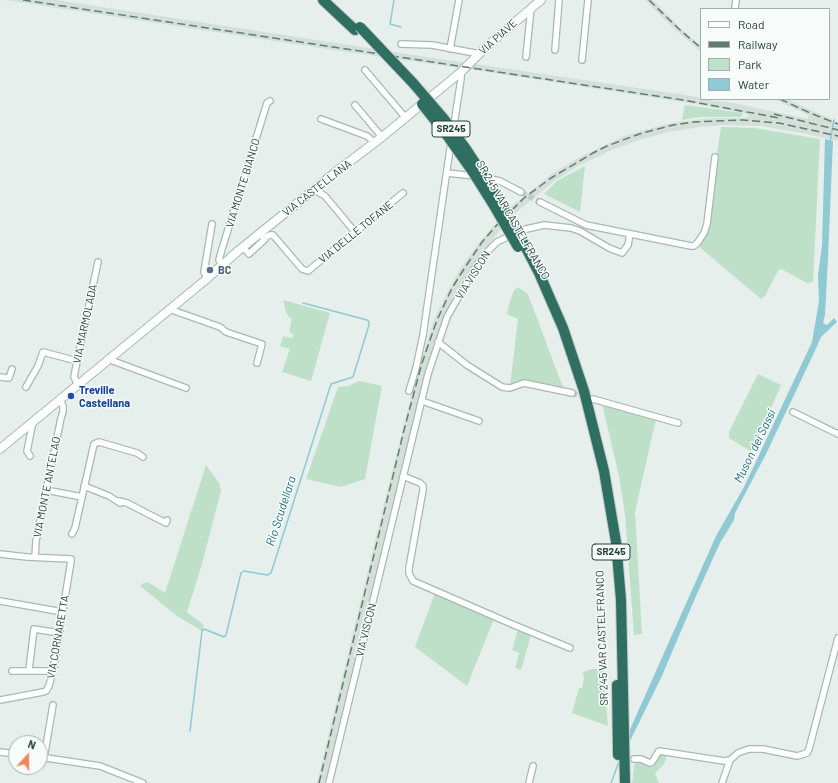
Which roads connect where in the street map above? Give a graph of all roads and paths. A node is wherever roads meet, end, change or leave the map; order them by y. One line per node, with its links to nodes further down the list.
1 (323, 0): 8 (highway, SR 245 VAR CASTELFRANCO / SR245)
2 (333, 0): 8 (highway, SR 245 VAR CASTELFRANCO / SR245)
3 (459, 0): 10 (street)
4 (541, 0): 7 (street, VIA PIAVE)
5 (559, 0): 11 (street)
6 (588, 0): 14 (street)
7 (531, 8): 12 (street, VIA PIAVE); 13 (street, VIA PIAVE)
8 (357, 28): 33 (highway, SR 245 VAR CASTELFRANCO / SR245, bridge)
9 (401, 44): 10 (street)
10 (450, 49): 12 (street)
11 (554, 50)
12 (480, 54): 16 (street, VIA PIAVE)
13 (526, 57)
14 (582, 60)
15 (365, 70): 19 (street)
16 (463, 70): 19 (street, VIA CASTELLANA); 24 (street)
17 (270, 101): 35 (street, VIA MONTE BIANCO)
18 (355, 105): 21 (street)
19 (405, 117): 21 (street, VIA CASTELLANA)
20 (321, 119): 22 (street)
21 (382, 137): 22 (street, VIA CASTELLANA)
22 (374, 142): 25 (street, VIA CASTELLANA)
23 (715, 157): 31 (street)
24 (447, 173): 26 (street); 47 (street)
25 (315, 188): 30 (street); 32 (street, VIA CASTELLANA)
26 (520, 192)
27 (403, 193): 30 (street, VIA DELLE TOFANE)
28 (540, 202): 31 (street)
29 (212, 224): 36 (street)
30 (355, 232): 32 (street, VIA DELLE TOFANE)
31 (630, 234): 38 (street, VIA VISCON)
32 (263, 236): 35 (street, VIA CASTELLANA)
33 (521, 246): 88 (highway, SR 245 VAR CASTELFRANCO / SR245); 89 (highway, SR 245 VAR CASTELFRANCO / SR245)
34 (98, 262): 40 (street, VIA MARMOLADA)
35 (222, 266): 36 (street, VIA CASTELLANA)
36 (207, 278): 37 (street, VIA CASTELLANA)
37 (169, 309): 39 (street, VIA CASTELLANA); 41 (street)
38 (438, 342): 48 (street); 51 (street, VIA VISCON)
39 (110, 358): 44 (street, VIA CASTELLANA); 46 (street)
40 (77, 361): 44 (street, VIA MARMOLADA); 45 (street)
41 (257, 363)
42 (12, 369): 43 (street)
43 (0, 377)
44 (78, 386): 50 (street, VIA CASTELLANA)
45 (26, 387)
46 (186, 388)
47 (409, 392)
48 (572, 393)
49 (593, 399): 57 (street)
50 (60, 400): 52 (street, VIA CASTELLANA); 54 (street, VIA MONTE ANTELAO)
51 (422, 401): 55 (street); 62 (street, VIA VISCON)
52 (51, 407): 54 (street); 56 (street, VIA CASTELLANA)
53 (793, 412): 58 (street)
54 (61, 418): 64 (street, VIA MONTE ANTELAO)
55 (479, 421)
56 (33, 422): 59 (street, VIA CASTELLANA); 60 (street)
57 (678, 423)
58 (838, 434)
59 (0, 449)
60 (30, 456)
61 (143, 456): 63 (street)
62 (404, 476): 74 (street); 86 (street, VIA VISCON)
63 (84, 486): 65 (street); 66 (street)
64 (46, 490): 65 (street); 69 (street, VIA MONTE ANTELAO)
65 (82, 497): 67 (street)
66 (167, 520)
67 (72, 534)
68 (0, 554): 69 (street)
69 (35, 557): 71 (street, VIA CORNARETTA)
70 (0, 601): 71 (street)
71 (63, 612): 72 (street, VIA CORNARETTA)
72 (60, 633): 75 (street); 77 (street, VIA CORNARETTA)
73 (838, 638): 83 (street)
74 (570, 648)
75 (29, 670): 76 (street); 77 (street)
76 (12, 671)
77 (53, 671): 78 (street, VIA CORNARETTA)
78 (0, 700)
79 (53, 705): 80 (street)
80 (47, 735)
81 (48, 759): 85 (street)
82 (634, 759): 83 (street)
83 (730, 760): 90 (street)
84 (533, 766): 87 (street)
85 (143, 783)
86 (329, 783)
87 (529, 783)
88 (618, 783)
89 (625, 783)
90 (722, 783)

